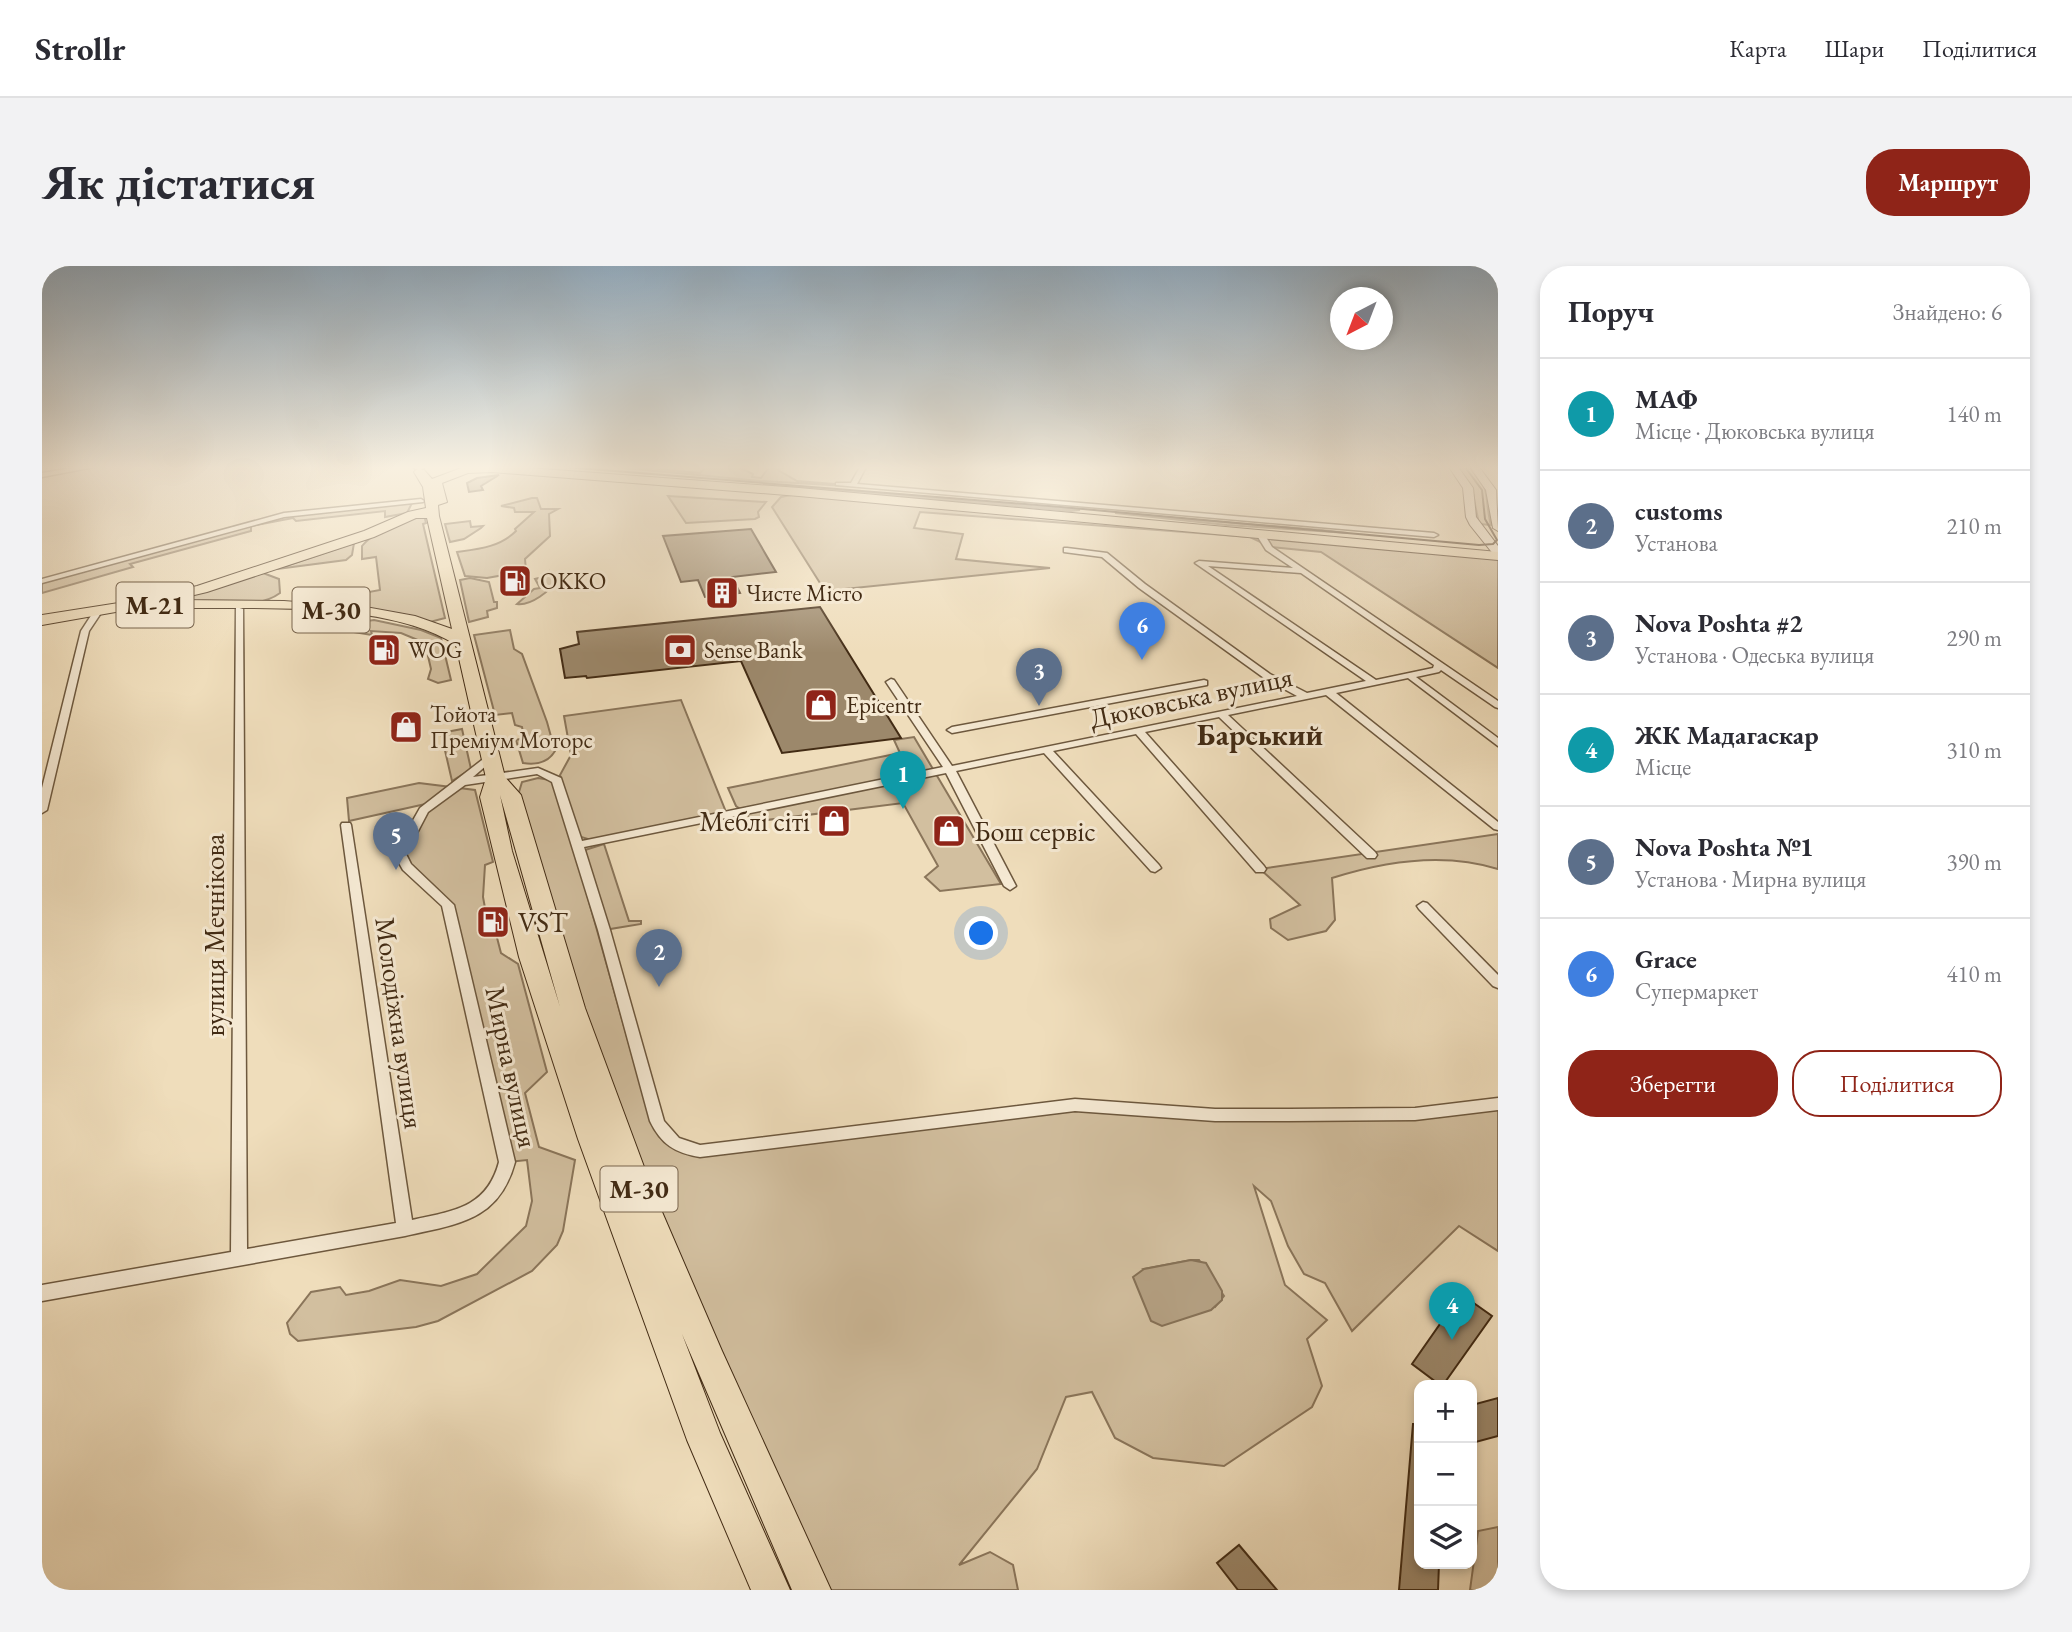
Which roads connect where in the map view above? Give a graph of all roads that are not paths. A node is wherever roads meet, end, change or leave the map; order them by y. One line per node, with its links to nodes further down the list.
1 (233, 529): 14 (street)
2 (381, 529): 17 (highway, М-21)
3 (436, 529): 21 (highway)
4 (1208, 529): 8 (highway)
5 (1223, 529): 12 (highway)
6 (1362, 529): 9 (street)
7 (1480, 529): 11 (main road)
8 (1260, 534): 12 (highway); 13 (street)
9 (1434, 535)
10 (1067, 550): 28 (street)
11 (1495, 550): 12 (highway)
12 (1469, 551)
13 (1302, 571): 22 (street); 25 (street)
14 (42, 581)
15 (214, 605): 16 (highway, М-21); 18 (highway, М-21); 21 (highway, М-30)
16 (239, 610): 20 (highway, М-21); 50 (street, вулиця Мечнікова)
17 (74, 615): 18 (highway, М-21); 19 (highway, М-21)
18 (96, 616): 38 (street)
19 (42, 620)
20 (426, 627): 21 (highway, М-21); 21 (highway)
21 (459, 639): 35 (highway, М-30)
22 (1438, 664): 23 (street, Дюковська вулиця); 29 (street)
23 (1411, 677): 25 (street, Дюковська вулиця); 33 (street)
24 (891, 682): 36 (street)
25 (1373, 682): 27 (street, Дюковська вулиця)
26 (1204, 683): 31 (street)
27 (1327, 691): 28 (street, Дюковська вулиця); 40 (street)
28 (1305, 696): 30 (street, Дюковська вулиця)
29 (1498, 705)
30 (1222, 715): 32 (street, Дюковська вулиця); 42 (street)
31 (953, 730)
32 (1139, 732): 34 (street, Дюковська вулиця); 44 (street)
33 (1498, 743)
34 (1048, 751): 36 (street, Дюковська вулиця); 43 (street)
35 (493, 767): 37 (street); 37 (street); 41 (street); 52 (highway, М-30); 53 (highway, М-30)
36 (950, 770): 41 (street, Дюковська вулиця); 45 (street)
37 (462, 782): 49 (street, Мирна вулиця)
38 (42, 810)
39 (346, 825): 49 (street, Молодіжна вулиця)
40 (1498, 827)
41 (578, 845): 48 (street)
42 (1371, 855)
43 (1154, 868)
44 (1260, 869)
45 (1010, 886)
46 (1423, 906): 47 (street)
47 (1498, 983)
48 (1498, 1104)
49 (405, 1229): 50 (street, Мирна вулиця)
50 (239, 1259): 51 (street, Мирна вулиця)
51 (42, 1293)
52 (771, 1590)
53 (811, 1590)

